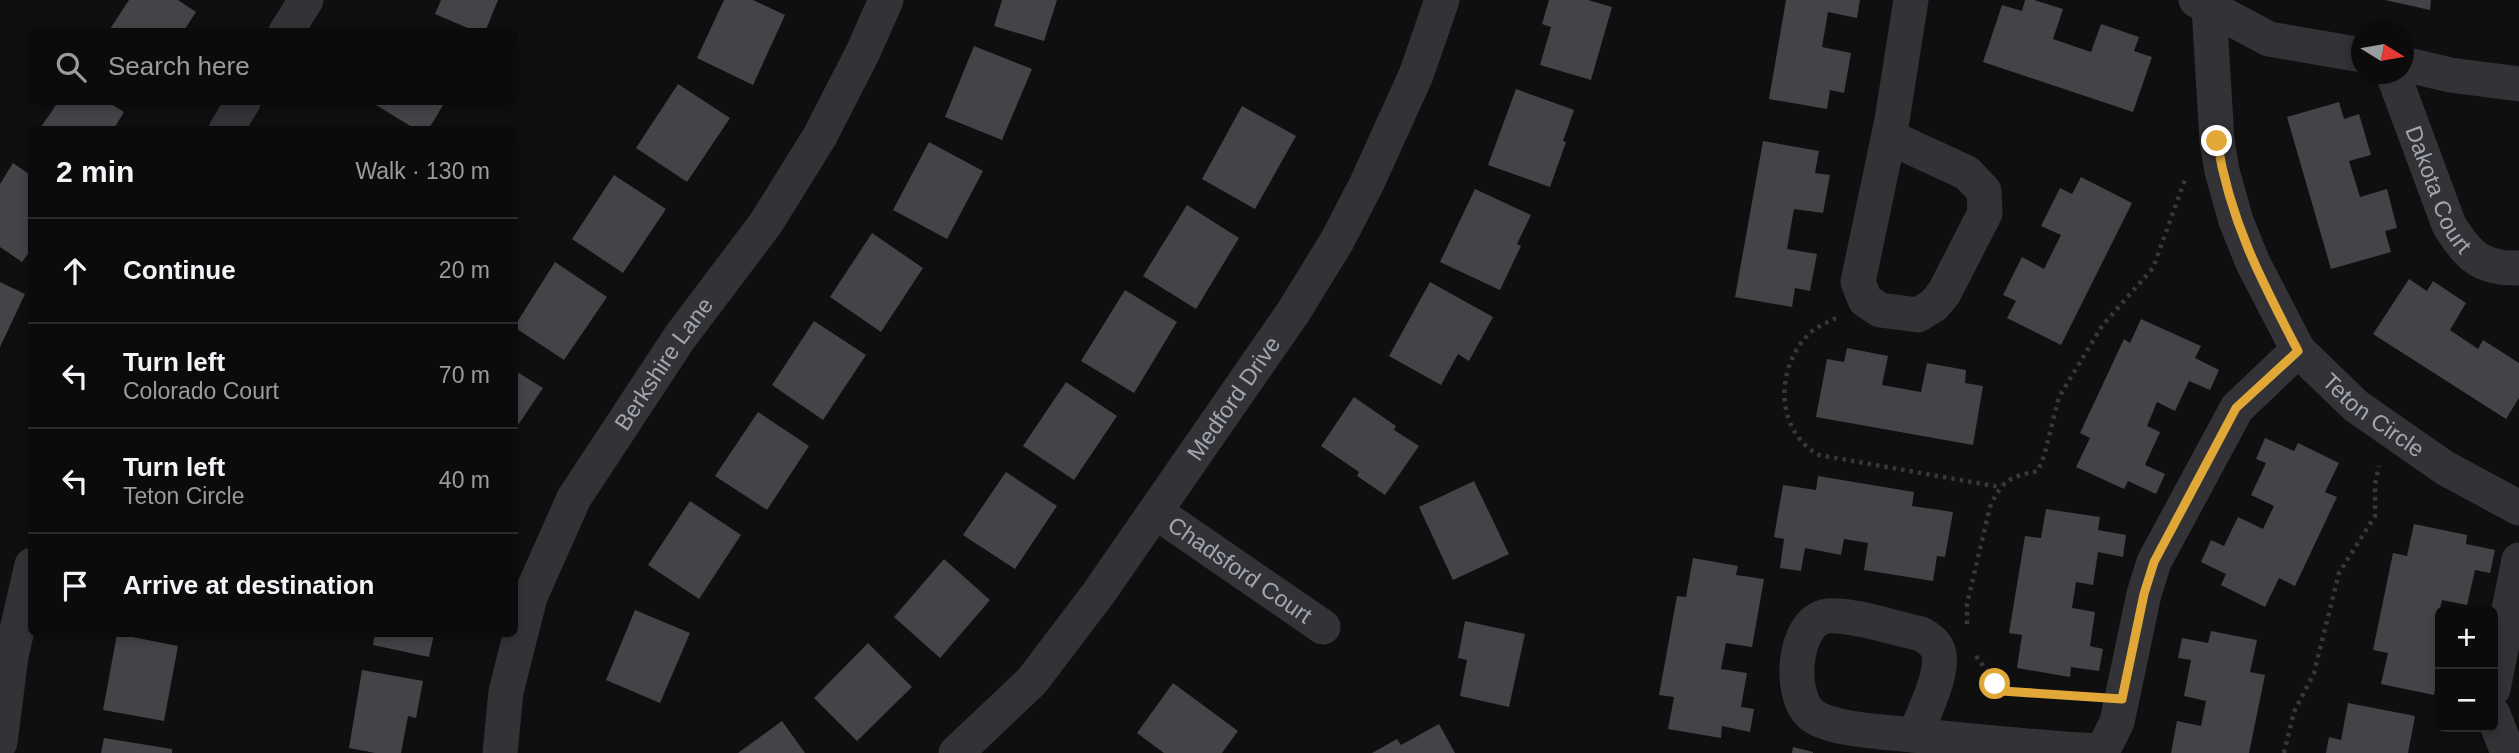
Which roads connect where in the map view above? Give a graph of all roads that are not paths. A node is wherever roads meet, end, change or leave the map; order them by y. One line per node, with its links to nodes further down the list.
1 (306, 0): 6 (street)
2 (886, 0): 25 (street, Berkshire Lane)
3 (1442, 0): 17 (street, Medford Drive)
4 (1911, 0): 13 (street)
5 (2205, 2): 7 (street); 15 (street, Teton Circle)
6 (288, 28)
7 (2351, 53)
8 (2414, 67): 10 (street)
9 (2397, 84): 14 (street, Dakota Court)
10 (2519, 84)
11 (241, 105): 12 (street)
12 (228, 126)
13 (1889, 137): 13 (street)
14 (2519, 268)
15 (2298, 351): 16 (street, Teton Circle); 23 (street)
16 (2519, 508)
17 (1156, 512): 20 (street, Chadsford Court); 26 (street, Medford Drive)
18 (2519, 560): 21 (street)
19 (28, 582): 24 (street)
20 (1323, 627)
21 (2497, 669)
22 (2498, 727): 27 (street)
23 (1915, 735)
24 (0, 742)
25 (500, 753)
26 (956, 753)
27 (2508, 753)

